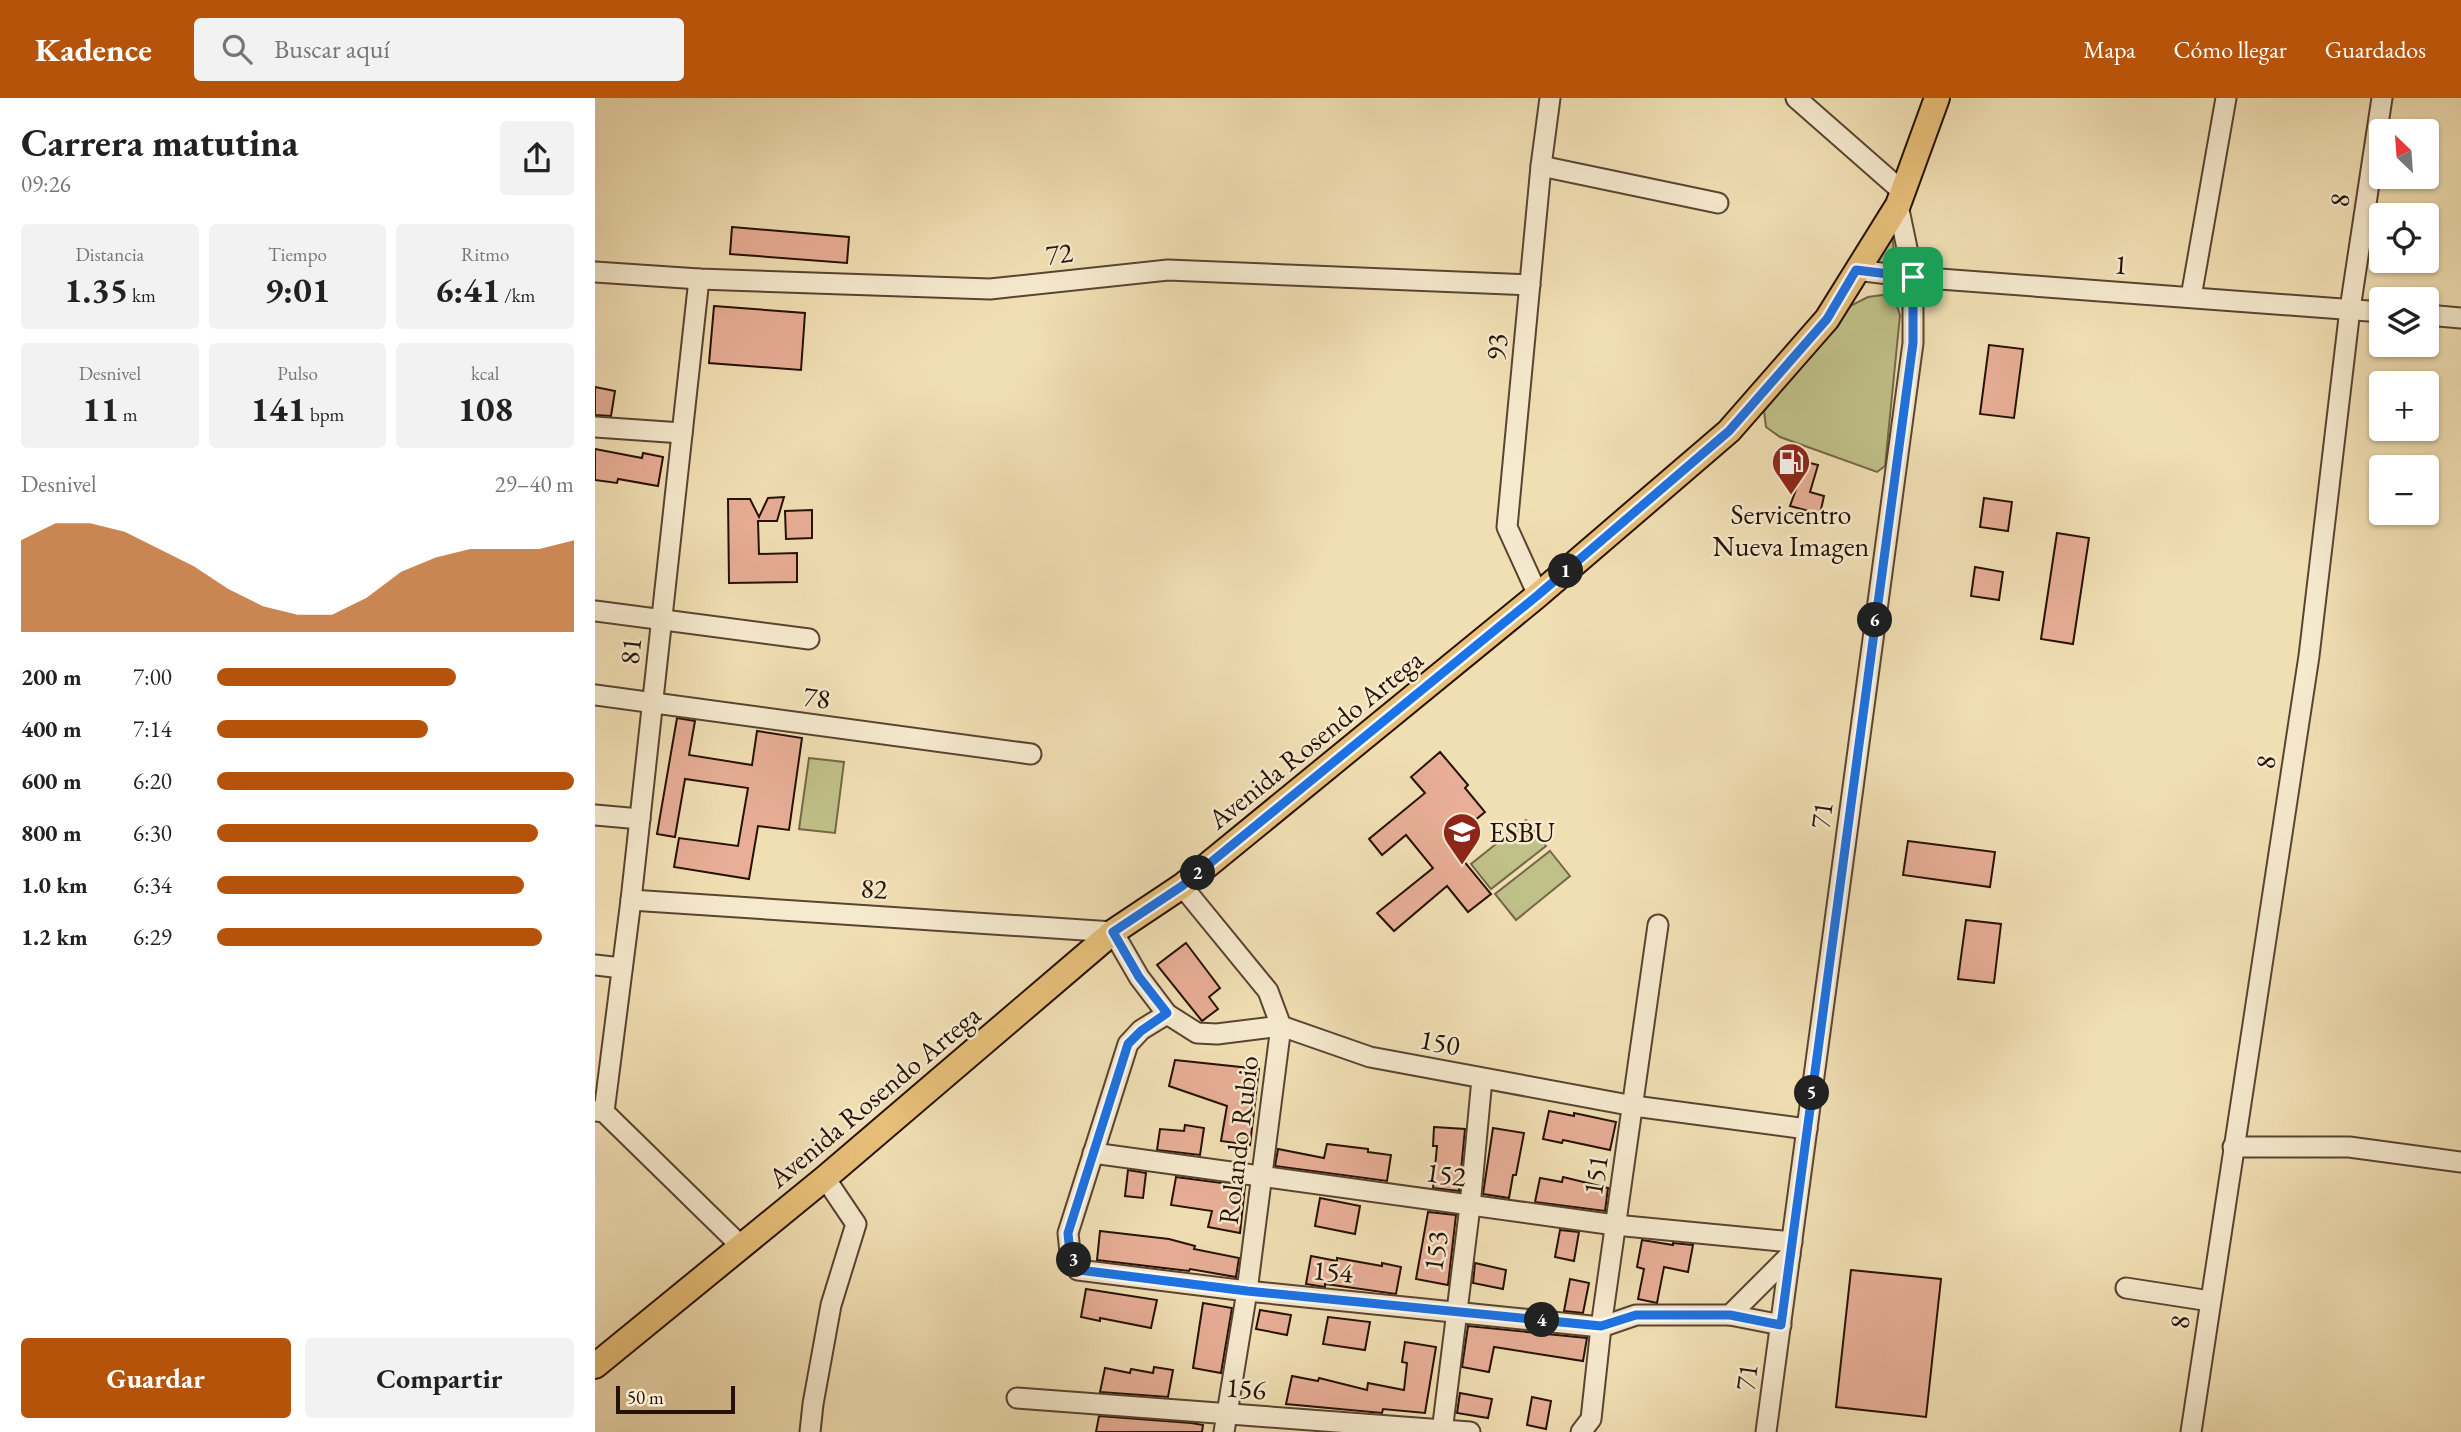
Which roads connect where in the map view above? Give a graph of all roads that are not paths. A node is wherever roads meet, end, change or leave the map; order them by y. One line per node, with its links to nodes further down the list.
1 (1550, 98): 6 (street, 93)
2 (1796, 98): 7 (street)
3 (1937, 98): 7 (main road, Avenida Rosendo Artega)
4 (2226, 98): 14 (street)
5 (2382, 98): 15 (street, 8)
6 (1541, 166): 8 (street); 13 (street, 93)
7 (1900, 198): 9 (main road, Avenida Rosendo Artega); 11 (street, 71)
8 (1718, 202)
9 (1856, 270): 11 (street, 1); 21 (main road, Avenida Rosendo Artega)
10 (595, 272): 12 (street, 72)
11 (1913, 277): 14 (street, 1); 41 (street, 71)
12 (699, 279): 13 (street, 72); 20 (street, 81)
13 (1530, 285): 21 (street, 93)
14 (2191, 297): 15 (street, 1)
15 (2350, 309): 16 (street, 1); 42 (street, 8)
16 (2369, 311)
17 (2439, 316): 18 (street)
18 (2461, 318)
19 (595, 427): 20 (street)
20 (683, 433): 23 (street, 81)
21 (1538, 595): 30 (main road, Avenida Rosendo Artega)
22 (595, 611): 23 (street)
23 (662, 618): 24 (street); 26 (street, 81)
24 (809, 639)
25 (595, 695): 26 (street, 78)
26 (653, 702): 27 (street, 78); 29 (street, 81)
27 (1031, 754)
28 (595, 815): 29 (street)
29 (640, 819): 31 (street, 81)
30 (1182, 886): 33 (main road, Avenida Rosendo Artega); 37 (street, Rolando Rubio)
31 (631, 900): 33 (street, 82); 35 (street, 81)
32 (1658, 925): 39 (street, 151)
33 (1113, 932): 36 (street, 150); 45 (main road, Avenida Rosendo Artega)
34 (595, 964): 35 (street)
35 (622, 968): 40 (street, 81)
36 (1167, 1013): 37 (street, 150); 43 (street)
37 (1281, 1026): 38 (street, 150); 46 (street, Rolando Rubio)
38 (1482, 1079): 39 (street, 150); 47 (street, 153)
39 (1634, 1106): 41 (street, 150); 48 (street, 151)
40 (600, 1111): 49 (street)
41 (1807, 1129): 50 (street, 71)
42 (2233, 1147): 44 (street); 53 (street, 8)
43 (1093, 1153): 46 (street, 152); 52 (street, 154)
44 (2461, 1162)
45 (825, 1178): 49 (main road, Avenida Rosendo Artega); 62 (street)
46 (1262, 1178): 47 (street, 152); 52 (street, Rolando Rubio)
47 (1470, 1206): 48 (street, 152); 54 (street, 153)
48 (1615, 1225): 50 (street, 152); 57 (street, 151)
49 (741, 1246): 58 (main road, Avenida Rosendo Artega)
50 (1791, 1248): 55 (street); 56 (street, 71)
51 (2126, 1288): 53 (street)
52 (1247, 1291): 54 (street, 154); 60 (street, Rolando Rubio)
53 (2210, 1301): 66 (street, 8)
54 (1455, 1310): 57 (street, 154); 61 (street, 153)
55 (1730, 1315): 56 (street); 57 (street)
56 (1781, 1325): 65 (street, 71)
57 (1601, 1326): 64 (street, 151)
58 (596, 1364)
59 (1017, 1398): 60 (street, 156)
60 (1225, 1423): 61 (street, 156)
61 (1442, 1431): 63 (street, 156)
62 (810, 1432)
63 (1470, 1432)
64 (1581, 1432)
65 (1766, 1432)
66 (2191, 1432)

